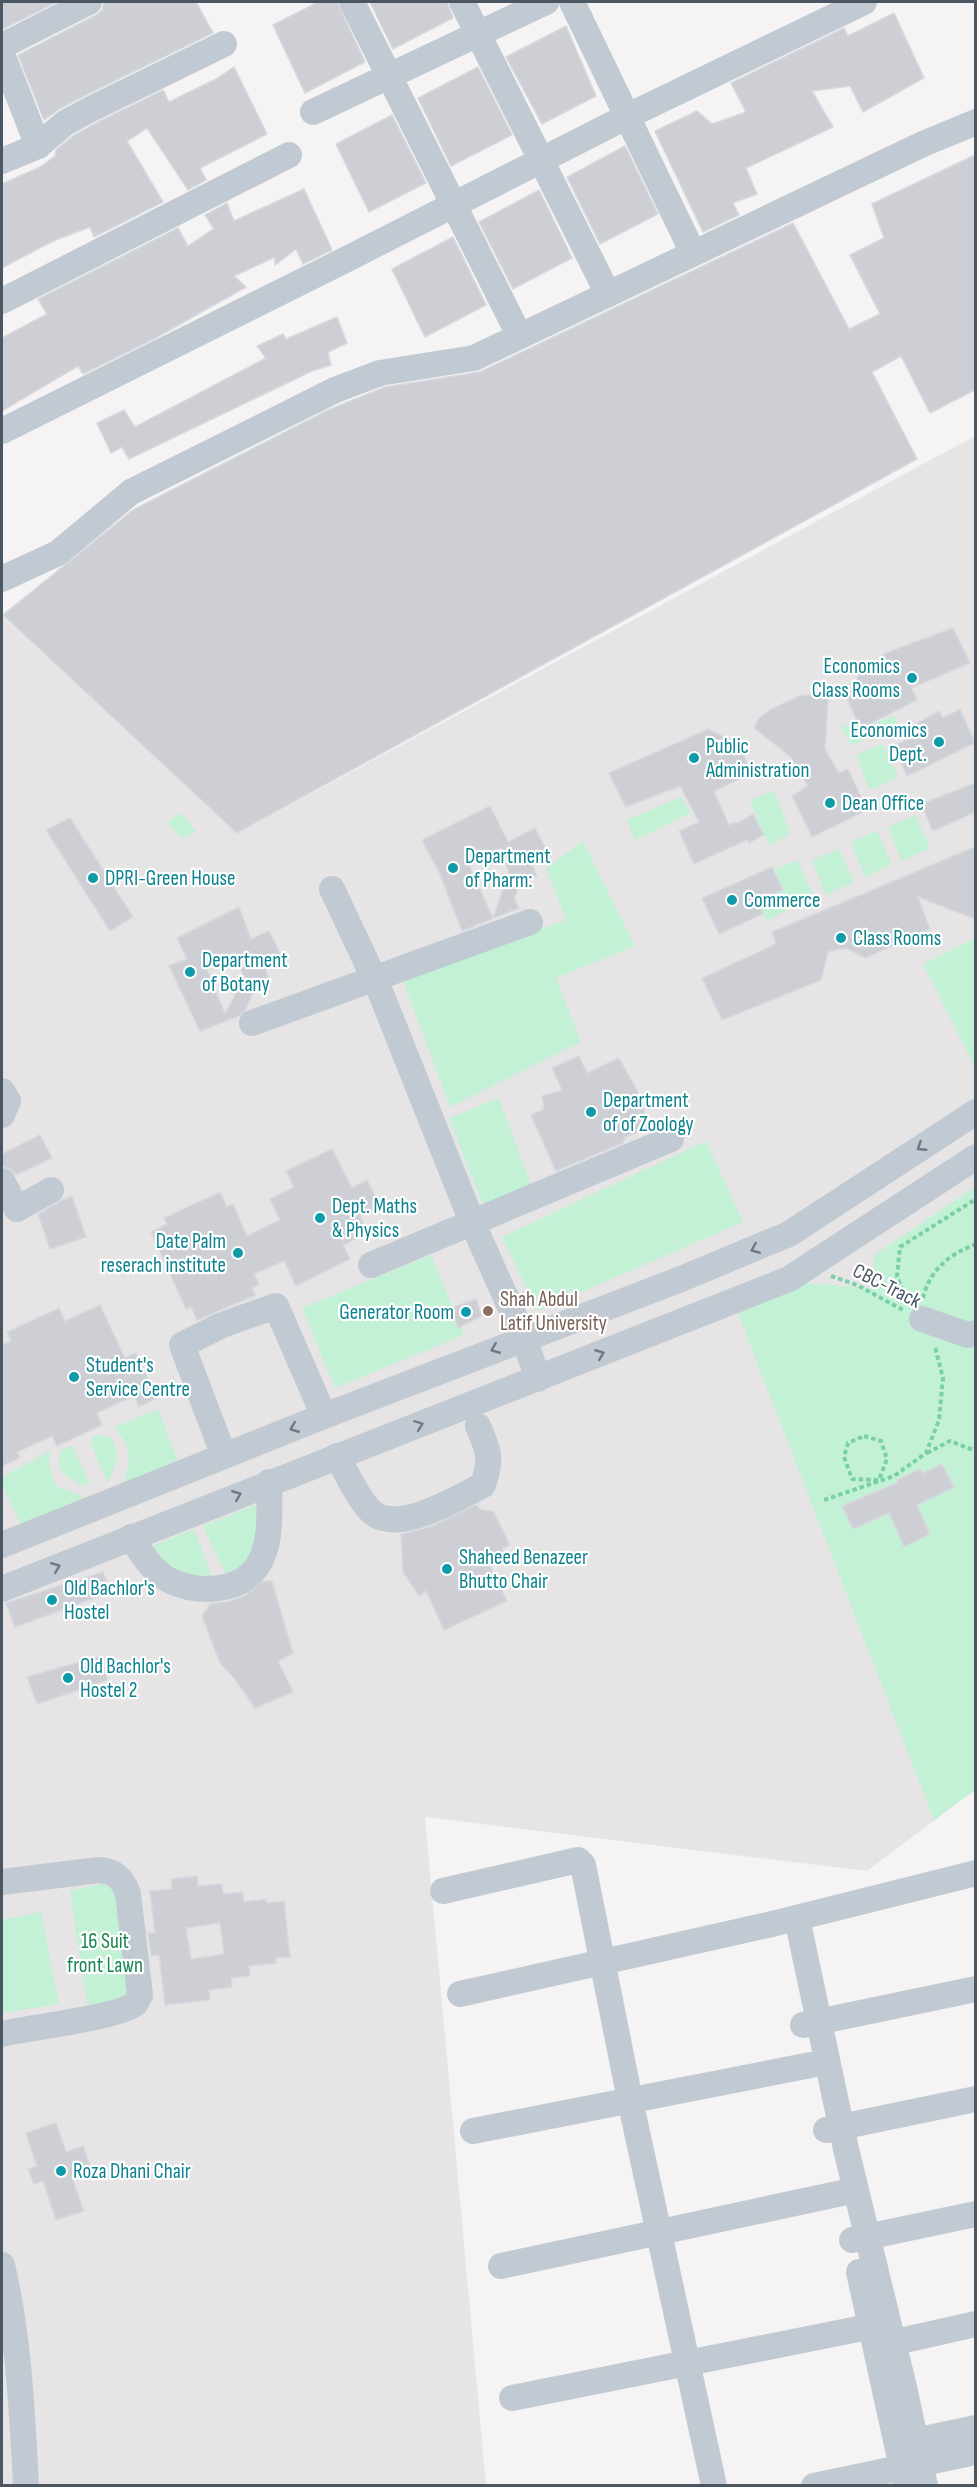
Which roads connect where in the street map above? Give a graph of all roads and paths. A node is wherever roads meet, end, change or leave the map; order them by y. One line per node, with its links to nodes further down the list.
1 (89, 2): 9 (street)
2 (352, 2): 11 (street)
3 (462, 2): 7 (street)
4 (546, 2): 7 (street)
5 (572, 2): 13 (street)
6 (864, 2): 13 (street)
7 (478, 34): 11 (street); 17 (street)
8 (224, 44): 15 (street)
9 (2, 46)
10 (2, 54): 15 (street)
11 (389, 76): 12 (street); 19 (street)
12 (313, 112)
13 (628, 116): 17 (street); 20 (street)
14 (975, 122): 20 (street)
15 (38, 146): 18 (street)
16 (289, 155): 22 (street)
17 (540, 160): 19 (street); 21 (street)
18 (2, 161)
19 (453, 205): 23 (street); 24 (street)
20 (693, 253): 21 (street)
21 (608, 294): 23 (street)
22 (2, 302)
23 (519, 335): 25 (street)
24 (2, 431)
25 (2, 579)
26 (332, 889): 28 (street)
27 (530, 922): 28 (street)
28 (374, 977): 29 (street); 38 (street)
29 (252, 1023)
30 (2, 1091): 31 (street)
31 (2, 1115)
32 (974, 1117): 44 (street, one-way to 44)
33 (671, 1139): 38 (street)
34 (975, 1156): 45 (street, one-way to 34)
35 (2, 1180): 36 (street)
36 (51, 1190)
37 (975, 1199): 42 (path)
38 (472, 1222): 40 (street); 44 (street)
39 (975, 1244): 42 (path)
40 (371, 1264)
41 (829, 1275): 42 (path, CBC-Track)
42 (917, 1317): 43 (street); 49 (path, CBC-Track)
43 (975, 1333)
44 (524, 1338): 45 (street); 46 (street, one-way to 46)
45 (538, 1378): 51 (street, one-way to 45)
46 (324, 1416): 50 (street, one-way to 50); 50 (street)
47 (478, 1426): 51 (street)
48 (975, 1451): 49 (path)
49 (926, 1453): 52 (path)
50 (224, 1456): 57 (street)
51 (337, 1456): 53 (street)
52 (879, 1480): 52 (path); 54 (path)
53 (269, 1482): 55 (street, one-way to 53); 55 (street)
54 (824, 1500)
55 (131, 1538): 58 (street, one-way to 55)
56 (975, 1542): 59 (path)
57 (2, 1545)
58 (2, 1589)
59 (975, 1590)
60 (975, 1873): 63 (street)
61 (2, 1882): 68 (street)
62 (443, 1891): 64 (street)
63 (789, 1920): 64 (street); 67 (street)
64 (603, 1962): 66 (street); 71 (street)
65 (975, 1989): 67 (street)
66 (460, 1994)
67 (811, 2023): 69 (street); 72 (street)
68 (2, 2034)
69 (811, 2065): 71 (street); 72 (street)
70 (975, 2099): 72 (street)
71 (630, 2100): 73 (street); 76 (street)
72 (834, 2129): 74 (street)
73 (473, 2131)
74 (848, 2191): 76 (street); 77 (street)
75 (975, 2214): 77 (street)
76 (660, 2232): 79 (street); 83 (street)
77 (860, 2239): 81 (street)
78 (2, 2265): 82 (street)
79 (501, 2266)
80 (975, 2324): 81 (street)
81 (882, 2335): 83 (street); 87 (street)
82 (9, 2351): 88 (street)
83 (688, 2364): 84 (street); 89 (street)
84 (512, 2398)
85 (975, 2428): 87 (street)
86 (975, 2452): 87 (street)
87 (911, 2464): 90 (street)
88 (26, 2486)
89 (714, 2486)
90 (813, 2486)

